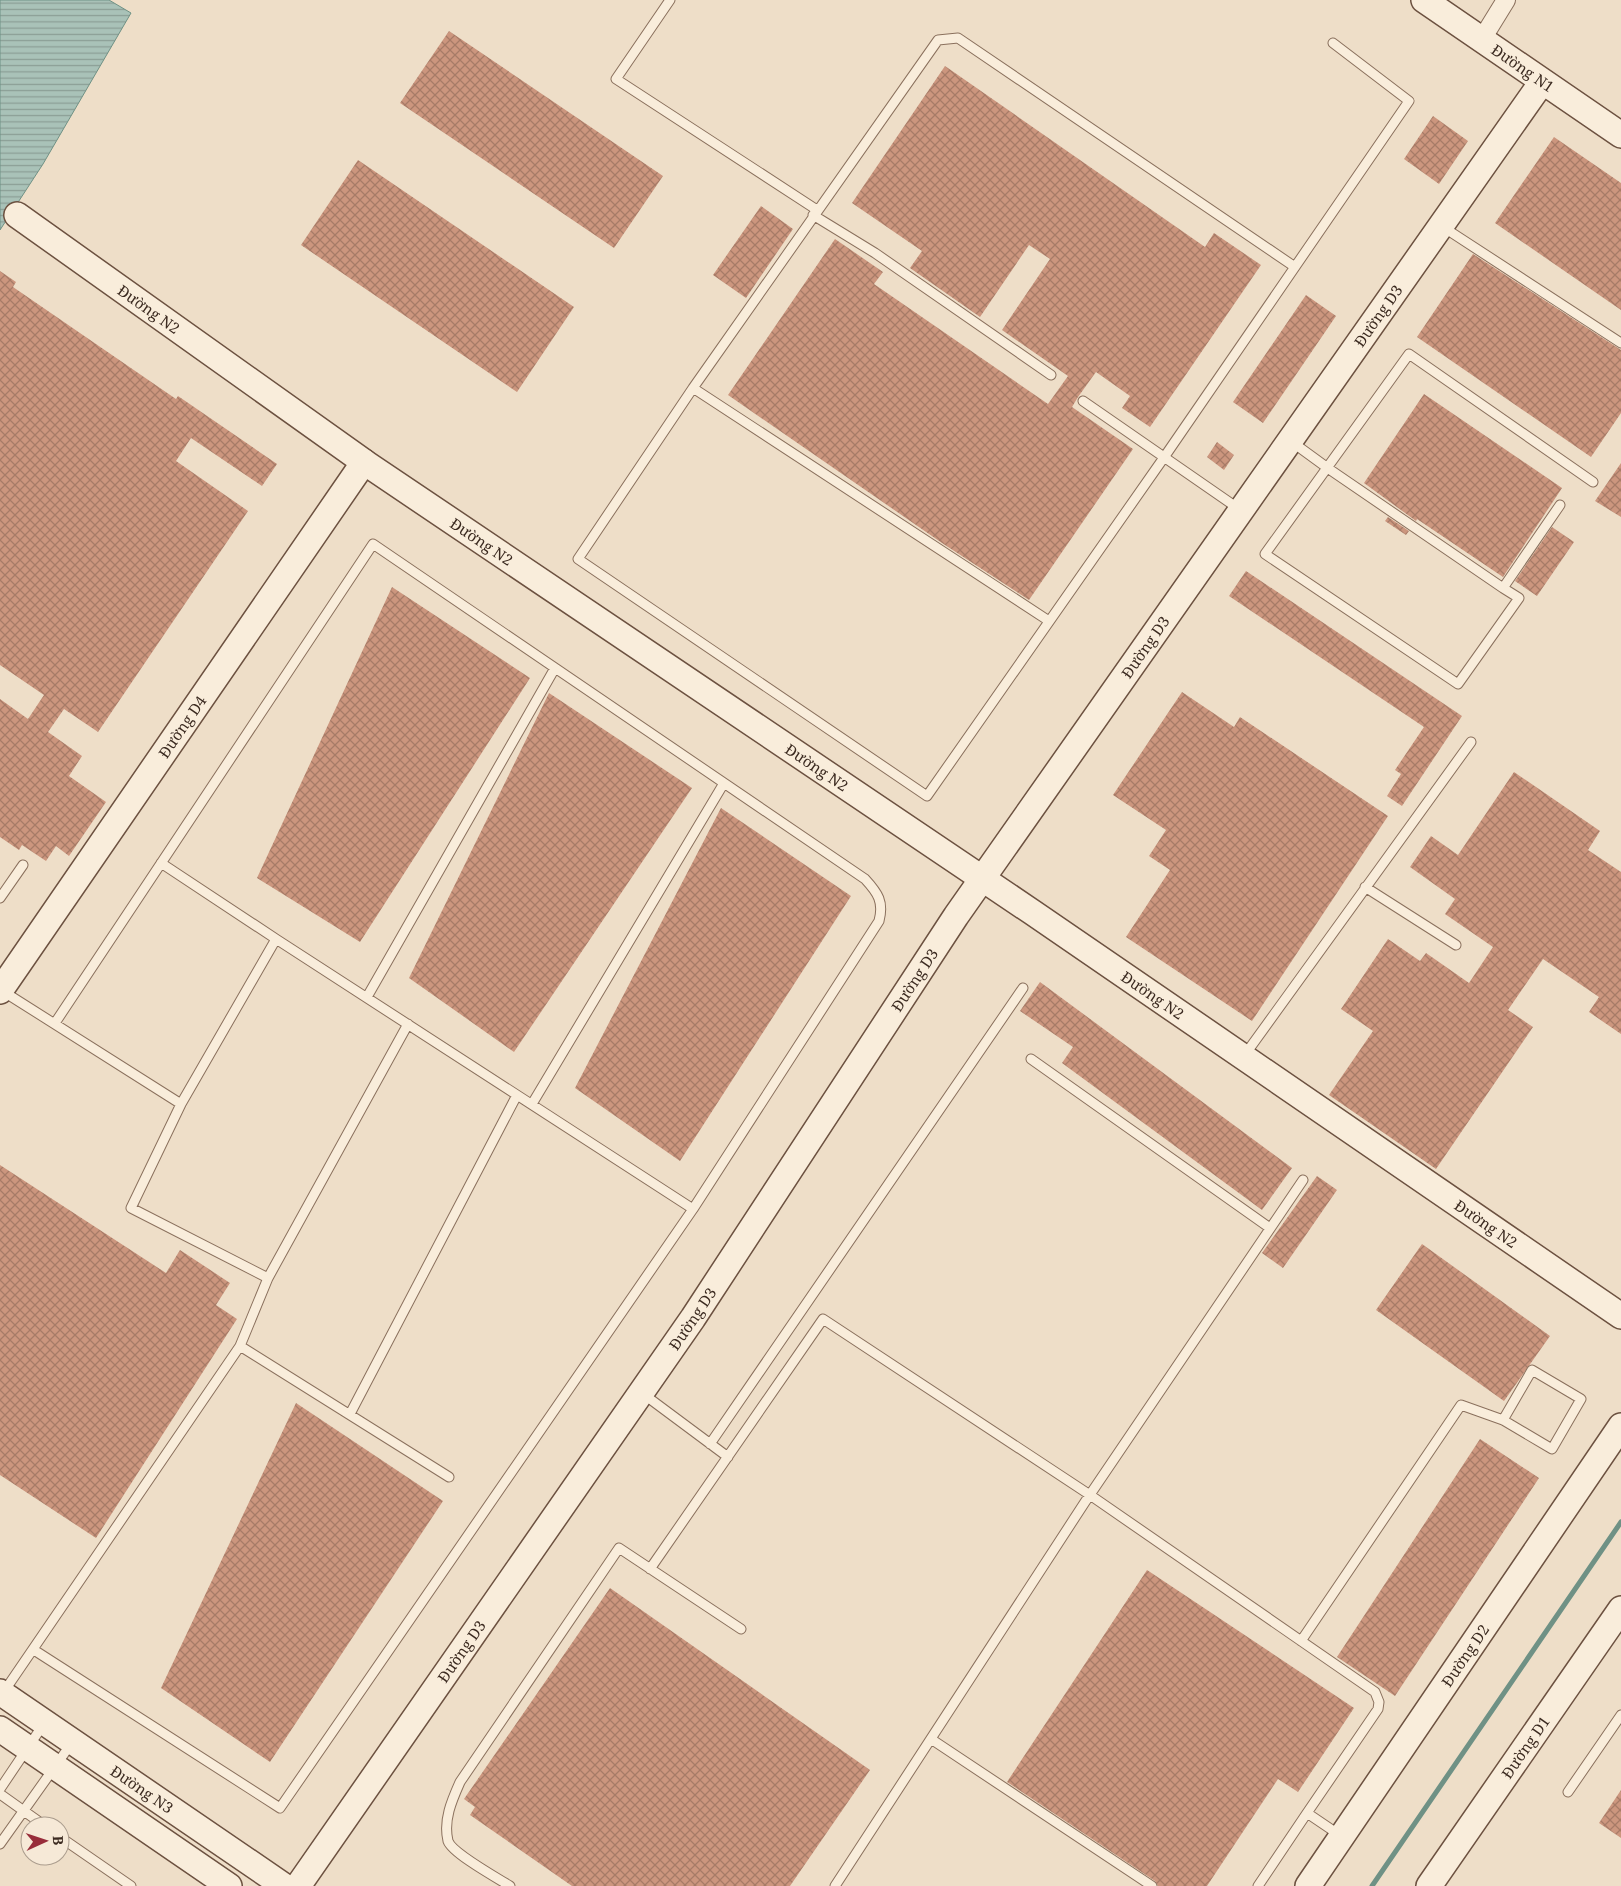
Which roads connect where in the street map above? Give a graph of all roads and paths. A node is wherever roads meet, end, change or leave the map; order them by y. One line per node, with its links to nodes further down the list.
1 (670, 0): 8 (lane)
2 (1424, 0): 4 (street, Đường N1)
3 (1506, 0): 4 (street)
4 (1482, 39): 6 (street, Đường N1)
5 (1333, 43): 11 (lane)
6 (1542, 82): 7 (street, Đường N1); 10 (street, Đường D3)
7 (1621, 135)
8 (815, 213): 11 (lane); 13 (lane); 14 (lane)
9 (17, 215): 18 (street, Đường N2)
10 (1440, 226): 12 (lane); 16 (street, Đường D3)
11 (1295, 267): 17 (lane)
12 (1621, 343)
13 (1051, 375)
14 (693, 388): 24 (lane); 24 (lane)
15 (1083, 401): 17 (lane)
16 (1289, 439): 19 (lane); 22 (street, Đường D3)
17 (1165, 456): 22 (lane); 24 (lane)
18 (364, 462): 30 (street, Đường N2); 36 (street, Đường D4)
19 (1329, 469): 20 (lane); 23 (lane); 23 (lane)
20 (1593, 482)
21 (1560, 505): 23 (lane)
22 (1240, 510): 30 (street, Đường D3)
23 (1503, 588)
24 (1049, 621)
25 (555, 668): 27 (lane); 28 (lane); 37 (lane)
26 (1471, 742): 31 (lane)
27 (724, 783): 44 (lane); 46 (lane)
28 (161, 863): 33 (lane); 38 (lane)
29 (23, 866): 32 (lane)
30 (982, 878): 40 (street, Đường N2); 51 (street, Đường D3)
31 (1365, 887): 34 (lane); 40 (lane)
32 (0, 898)
33 (276, 939): 37 (lane); 43 (lane)
34 (1456, 945)
35 (1023, 988): 55 (lane)
36 (0, 990): 38 (lane)
37 (367, 997): 39 (lane)
38 (55, 1023): 43 (lane)
39 (408, 1024): 42 (lane); 48 (lane)
40 (1244, 1056): 49 (street, Đường N2)
41 (1031, 1059): 47 (lane)
42 (517, 1095): 44 (lane); 52 (lane)
43 (181, 1104): 48 (lane)
44 (532, 1104): 46 (lane)
45 (1303, 1180): 47 (lane)
46 (693, 1209): 63 (lane)
47 (1270, 1228): 58 (lane)
48 (268, 1278): 50 (lane)
49 (1621, 1316)
50 (240, 1346): 52 (lane); 63 (lane)
51 (642, 1392): 55 (lane); 84 (street, Đường D3)
52 (350, 1414): 57 (lane)
53 (1503, 1420): 53 (lane); 62 (lane)
54 (1621, 1426): 78 (street, Đường D2)
55 (710, 1444): 56 (lane)
56 (728, 1457): 58 (lane); 59 (lane)
57 (449, 1477)
58 (1090, 1495): 62 (lane); 68 (lane)
59 (650, 1569): 61 (lane); 85 (lane)
60 (1617, 1622): 90 (street, Đường D1)
61 (742, 1629)
62 (1301, 1641): 76 (lane)
63 (34, 1650): 64 (lane)
64 (1, 1694): 66 (street, Đường N3)
65 (1621, 1714): 73 (lane)
66 (45, 1722): 69 (street, Đường N3); 70 (lane)
67 (0, 1729): 70 (street, Đường N3)
68 (931, 1739): 86 (lane); 87 (lane)
69 (73, 1742): 71 (lane); 83 (street, Đường N3)
70 (28, 1748): 71 (street, Đường N3); 72 (lane)
71 (55, 1766): 75 (lane); 82 (street, Đường N3)
72 (0, 1789)
73 (1568, 1792)
74 (0, 1794): 75 (lane)
75 (23, 1811): 77 (lane); 80 (lane)
76 (1307, 1813): 78 (lane); 88 (lane)
77 (30, 1816)
78 (1342, 1837): 89 (street, Đường D2)
79 (70, 1843): 81 (lane)
80 (0, 1844)
81 (131, 1886)
82 (229, 1886)
83 (284, 1886)
84 (298, 1886)
85 (510, 1886)
86 (835, 1886)
87 (1152, 1886)
88 (1258, 1886)
89 (1308, 1886)
90 (1429, 1886)

